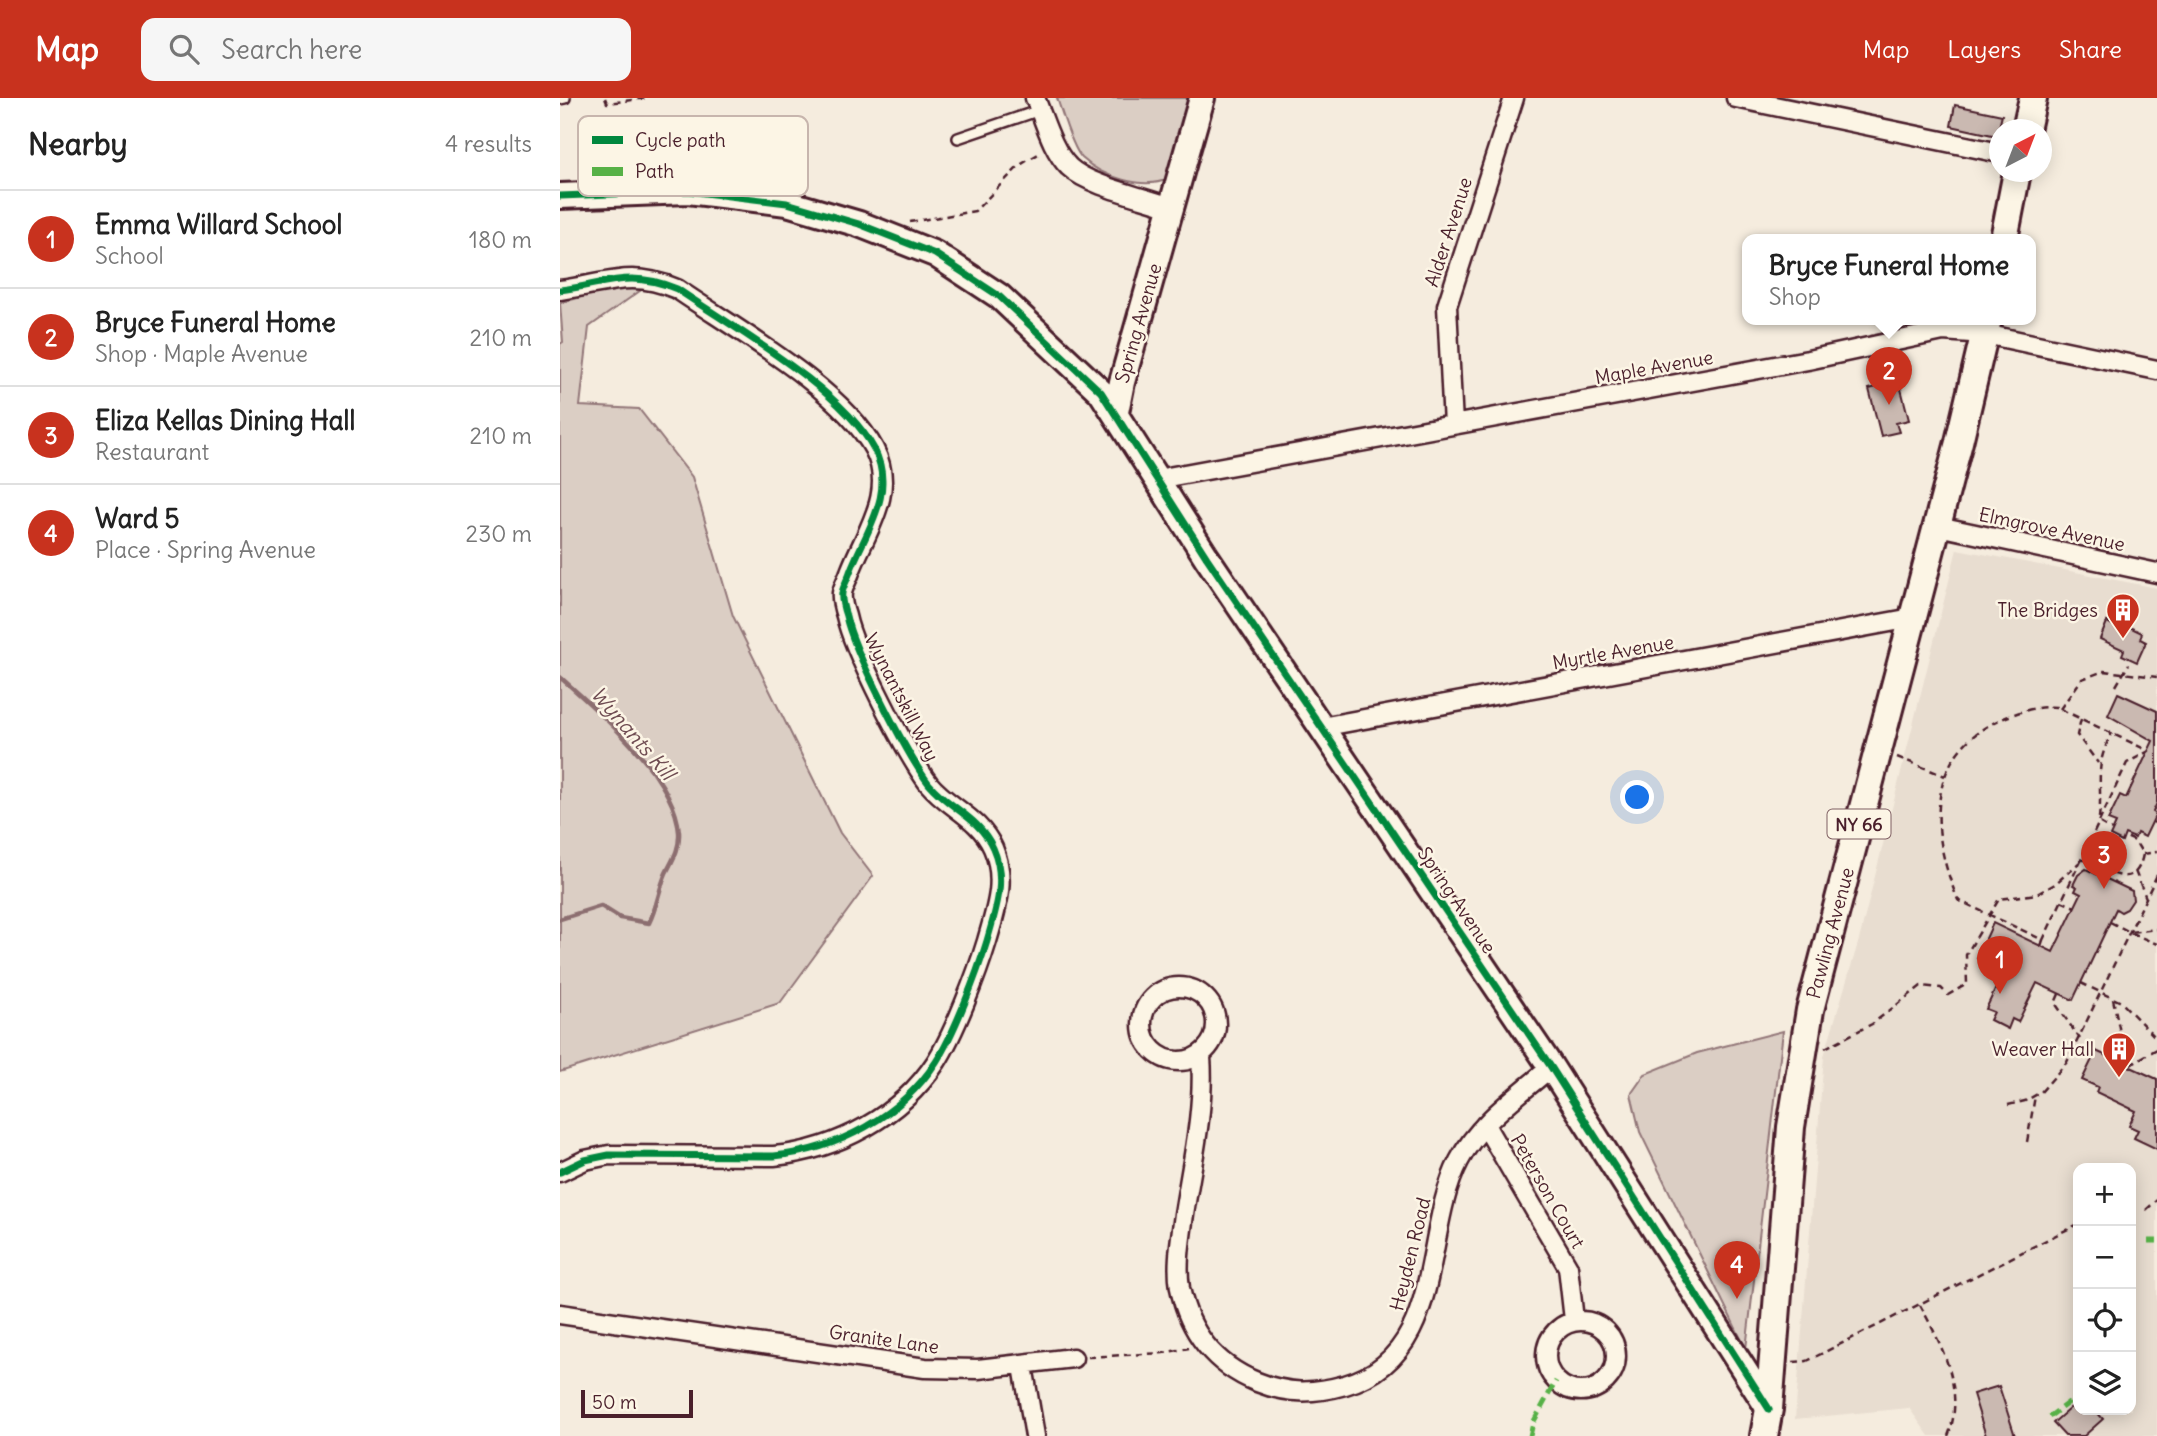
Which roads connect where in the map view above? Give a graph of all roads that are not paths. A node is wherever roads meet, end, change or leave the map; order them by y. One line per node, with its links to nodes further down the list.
1 (1202, 98): 13 (street, Spring Avenue)
2 (1514, 98): 19 (street, Alder Avenue)
3 (1736, 98): 8 (street)
4 (2033, 98): 6 (main road)
5 (1038, 104): 7 (lane); 13 (street)
6 (2028, 119)
7 (958, 138)
8 (1989, 151)
9 (2015, 182): 14 (main road)
10 (581, 196): 12 (street)
11 (726, 196): 18 (street)
12 (560, 197)
13 (1170, 207): 18 (street, Spring Avenue)
14 (2005, 234)
15 (560, 290): 28 (street, Wynantskill Way)
16 (1987, 327): 17 (street, Maple Avenue); 19 (street, Maple Avenue); 21 (main road, Pawling Avenue / NY 66)
17 (2157, 370)
18 (1116, 412): 20 (street, Spring Avenue)
19 (1453, 425): 20 (street, Maple Avenue)
20 (1157, 478): 24 (street, Spring Avenue)
21 (1938, 526): 22 (street, Elmgrove Avenue); 23 (main road, Pawling Avenue / NY 66)
22 (2157, 573)
23 (1912, 618): 24 (street, Myrtle Avenue); 33 (main road, Pawling Avenue / NY 66)
24 (1321, 727): 26 (street, Spring Avenue)
25 (1201, 1057): 25 (street, Heyden Road); 27 (street, Heyden Road)
26 (1551, 1067): 27 (street, Heyden Road); 33 (street, Spring Avenue)
27 (1485, 1125): 30 (street, Peterson Court)
28 (560, 1172)
29 (560, 1314): 32 (street, Granite Lane)
30 (1574, 1321): 30 (street)
31 (1073, 1358): 32 (street, Granite Lane)
32 (1023, 1366): 34 (street)
33 (1769, 1409): 35 (main road, Pawling Avenue / NY 66)
34 (1035, 1436)
35 (1764, 1436)

